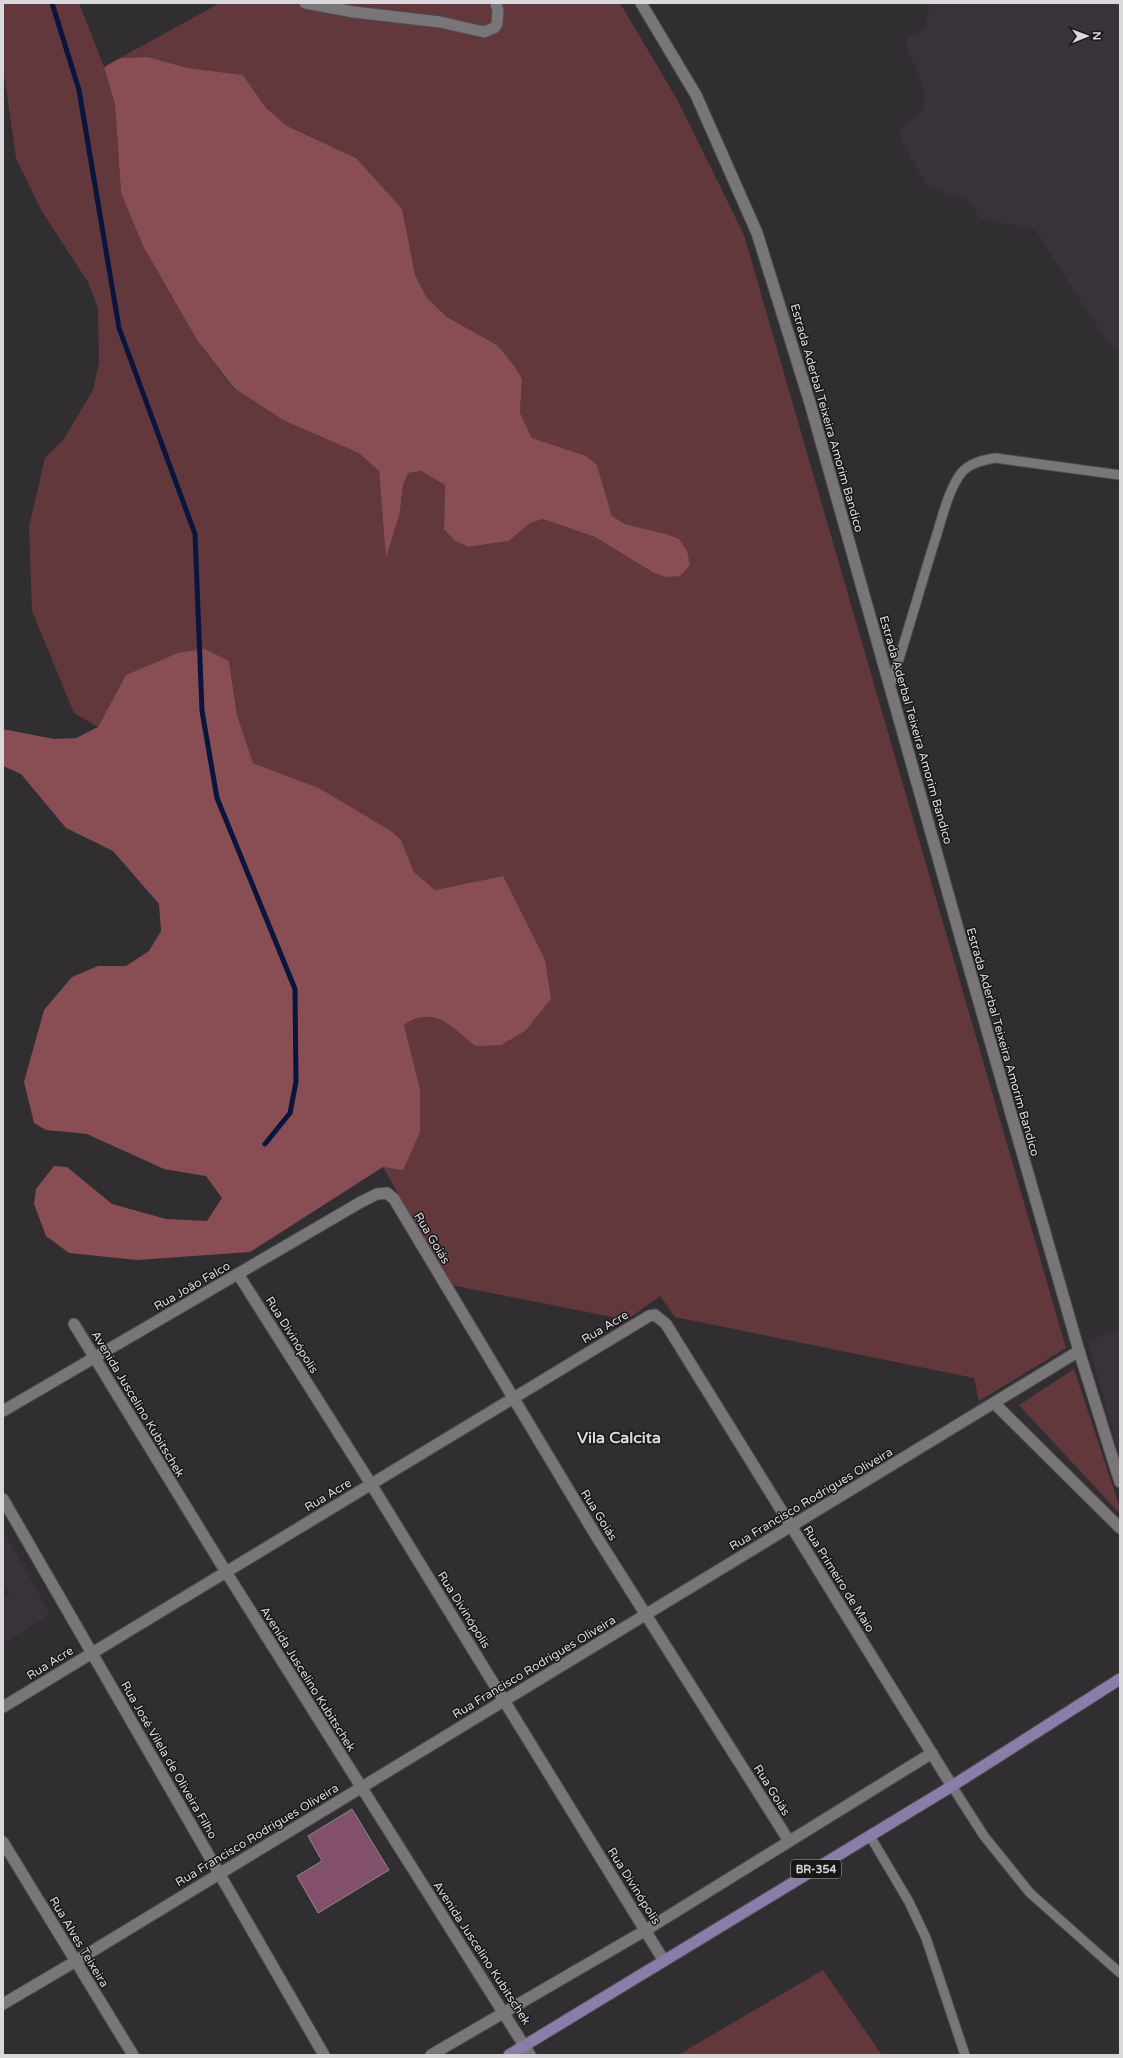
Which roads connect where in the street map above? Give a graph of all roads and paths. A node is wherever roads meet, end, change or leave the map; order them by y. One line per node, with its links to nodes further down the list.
1 (305, 3): 2 (street)
2 (496, 3)
3 (641, 3): 5 (street, Estrada Aderbal Teixeira Amorim Bandico)
4 (1120, 475): 5 (lane)
5 (890, 686): 10 (street, Estrada Aderbal Teixeira Amorim Bandico)
6 (394, 1200): 7 (street, Rua João Falco); 12 (street, Rua Goiás)
7 (238, 1274): 11 (street, Rua João Falco); 16 (street, Rua Divinópolis)
8 (74, 1324): 11 (street, Avenida Juscelino Kubitschek)
9 (666, 1324): 12 (street, Rua Acre); 18 (street, Rua Primeiro de Maio)
10 (1079, 1351): 13 (street, Rua Francisco Rodrigues Oliveira); 15 (street, Estrada Aderbal Teixeira Amorim Bandico)
11 (95, 1358): 14 (street, Rua João Falco); 20 (street, Avenida Juscelino Kubitschek)
12 (512, 1398): 16 (street, Rua Acre); 21 (street, Rua Goiás)
13 (994, 1403): 18 (street, Rua Francisco Rodrigues Oliveira); 19 (street)
14 (3, 1411)
15 (1120, 1482)
16 (371, 1484): 20 (street, Rua Acre); 24 (street, Rua Divinópolis)
17 (3, 1499): 22 (street, Rua José Vilela de Oliveira Filho)
18 (791, 1527): 21 (street, Rua Francisco Rodrigues Oliveira); 26 (street, Rua Primeiro de Maio)
19 (1120, 1528)
20 (226, 1572): 22 (street, Rua Acre); 28 (street, Avenida Juscelino Kubitschek)
21 (646, 1614): 24 (street, Rua Francisco Rodrigues Oliveira); 30 (street, Rua Goiás)
22 (91, 1653): 25 (street, Rua Acre); 32 (street, Rua José Vilela de Oliveira Filho)
23 (1120, 1679): 27 (main road, BR-354)
24 (504, 1700): 28 (street, Rua Francisco Rodrigues Oliveira); 33 (street, Rua Divinópolis)
25 (3, 1707)
26 (932, 1753): 27 (street, Rua Primeiro de Maio); 30 (street)
27 (952, 1786): 29 (main road, BR-354); 36 (lane)
28 (361, 1787): 32 (street, Rua Francisco Rodrigues Oliveira); 38 (street, Avenida Juscelino Kubitschek)
29 (870, 1836): 35 (main road, BR-354); 44 (lane)
30 (789, 1841): 33 (street)
31 (3, 1842): 34 (street, Rua Alves Teixeira)
32 (219, 1873): 34 (street, Rua Francisco Rodrigues Oliveira); 41 (street, Rua José Vilela de Oliveira Filho)
33 (646, 1930): 35 (street, Rua Divinópolis); 38 (street)
34 (76, 1961): 37 (street, Rua Francisco Rodrigues Oliveira); 40 (street, Rua Alves Teixeira)
35 (664, 1961): 39 (main road, BR-354)
36 (1120, 1973)
37 (3, 2004)
38 (503, 2011): 39 (street, Avenida Juscelino Kubitschek); 42 (street)
39 (528, 2050): 43 (main road, BR-354)
40 (133, 2055)
41 (324, 2055)
42 (431, 2055)
43 (509, 2055)
44 (965, 2055)

